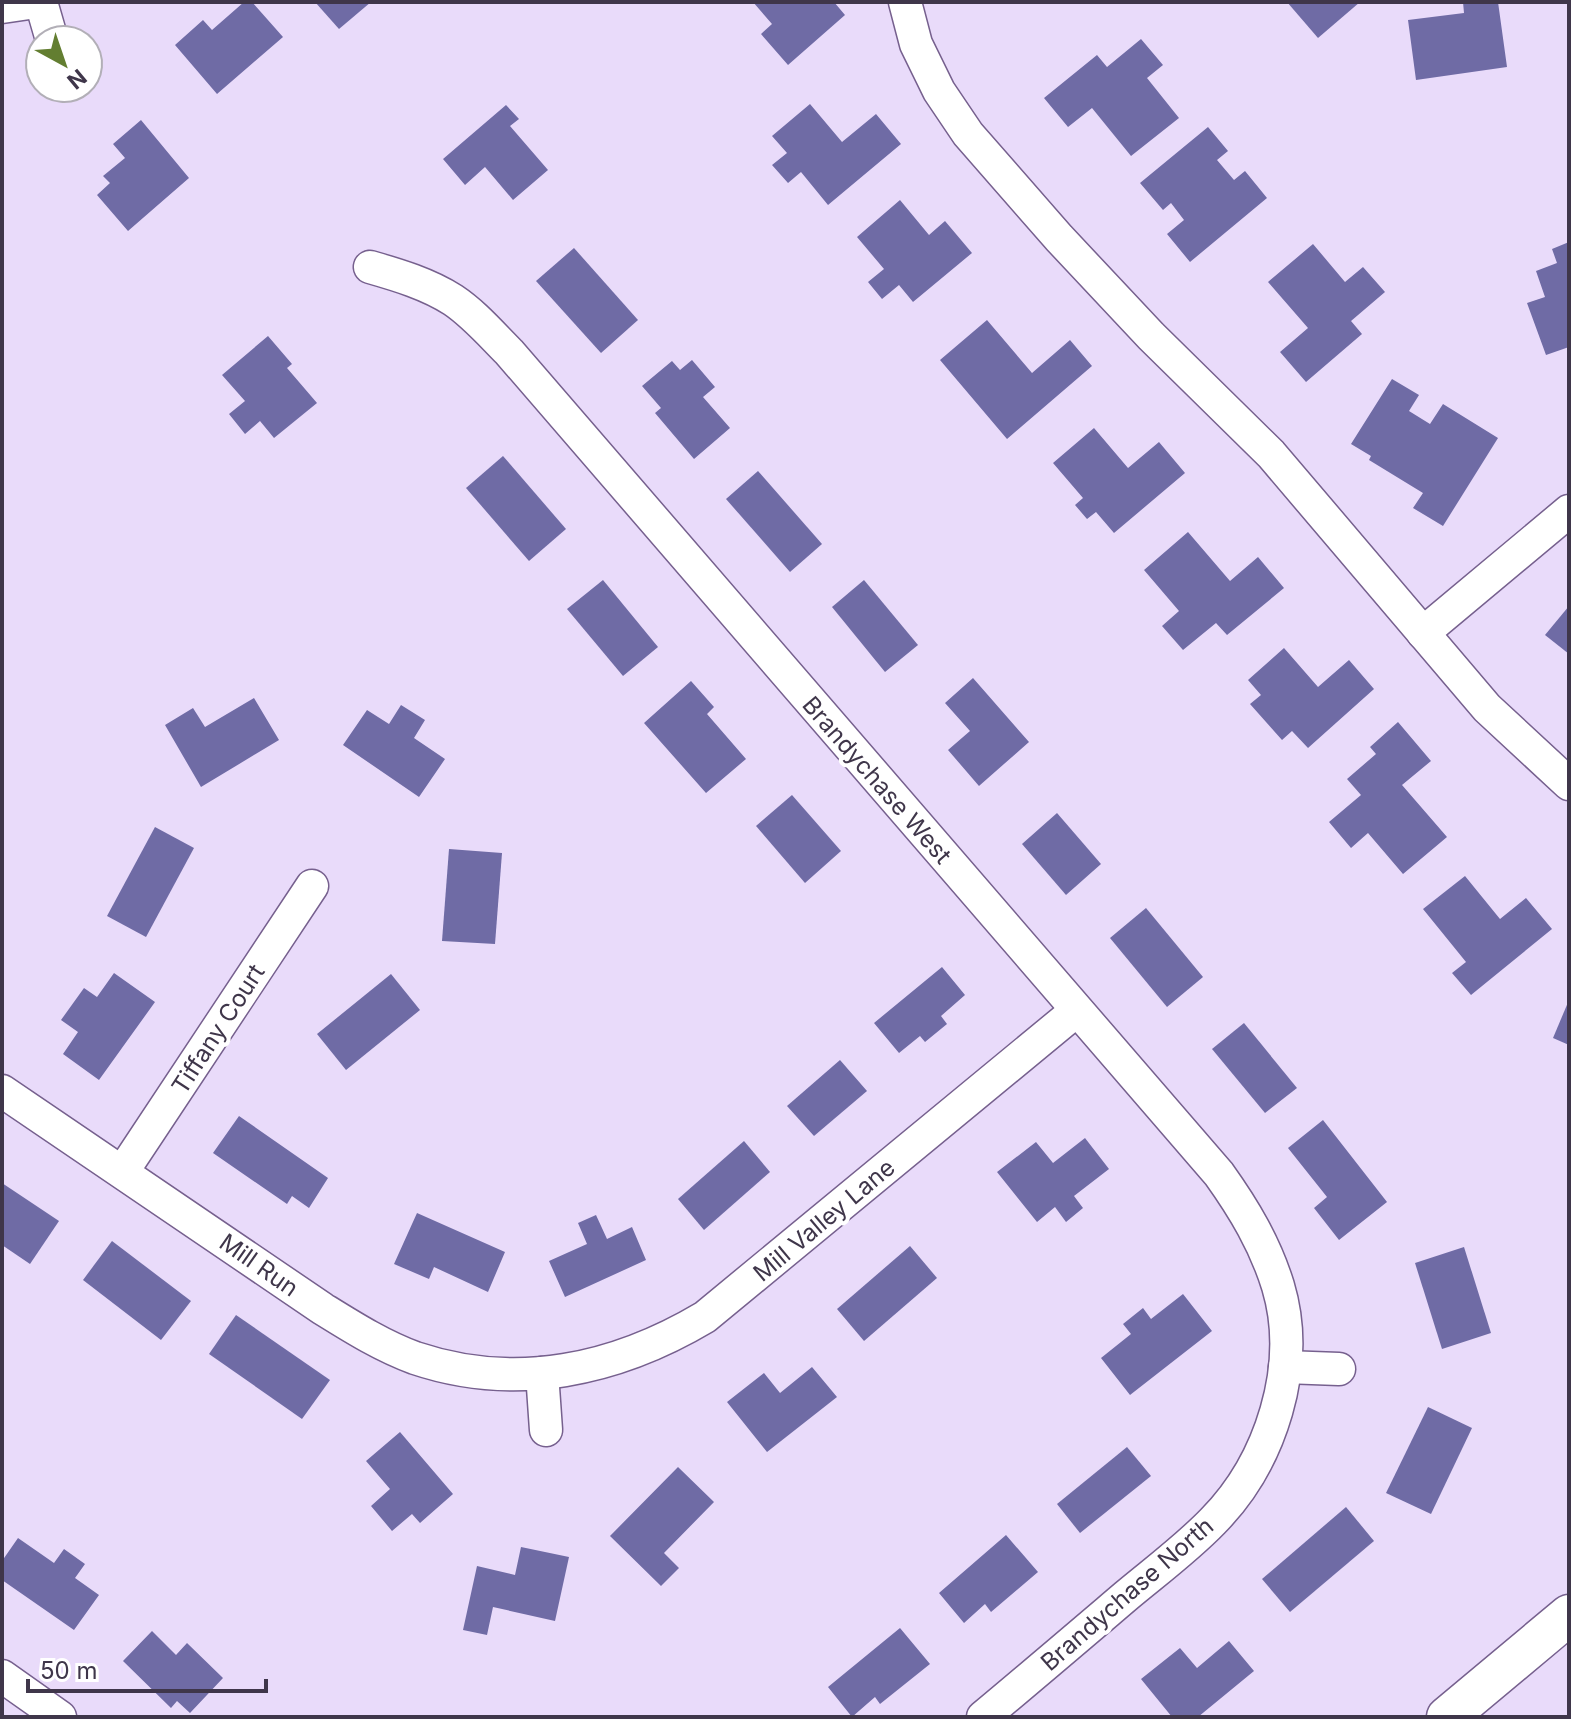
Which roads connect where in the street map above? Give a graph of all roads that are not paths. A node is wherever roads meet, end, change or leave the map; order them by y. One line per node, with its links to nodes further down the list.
1 (38, 2): 3 (street); 4 (street)
2 (905, 2): 7 (street)
3 (2, 7)
4 (46, 24)
5 (370, 267): 10 (street, Brandychase West)
6 (1569, 511): 7 (street)
7 (1423, 633): 8 (street)
8 (1569, 784)
9 (312, 886): 12 (street, Tiffany Court)
10 (1076, 1011): 13 (street, Brandychase West); 15 (street, Mill Valley Lane)
11 (2, 1091): 12 (street, Mill Run)
12 (123, 1171): 15 (street, Mill Run)
13 (1285, 1367): 14 (street); 20 (street, Brandychase North)
14 (1339, 1369)
15 (542, 1373): 16 (street)
16 (546, 1430)
17 (1569, 1615): 21 (street)
18 (2, 1676): 19 (street)
19 (60, 1717)
20 (983, 1717)
21 (1447, 1717)

